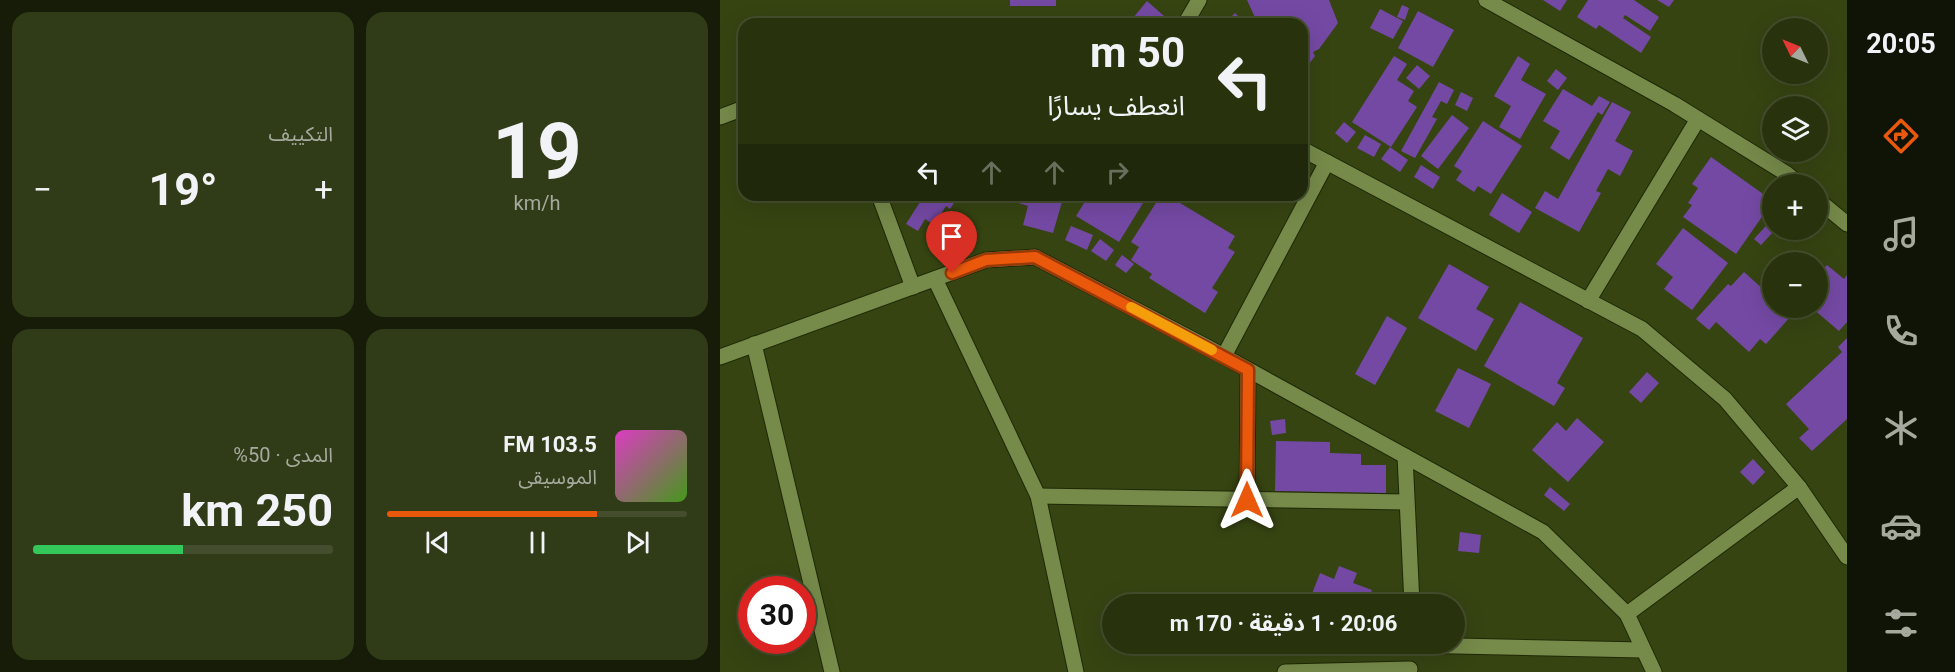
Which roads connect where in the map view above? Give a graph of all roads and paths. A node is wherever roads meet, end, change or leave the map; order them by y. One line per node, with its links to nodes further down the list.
1 (1199, 0): 3 (street)
2 (1486, 0): 6 (street)
3 (1188, 18)
4 (738, 110): 5 (street)
5 (720, 117)
6 (1698, 119): 9 (street); 17 (street)
7 (1308, 152): 8 (street)
8 (1327, 162): 10 (street); 17 (street)
9 (1787, 174)
10 (1308, 198)
11 (881, 201): 16 (street)
12 (1306, 201): 19 (street)
13 (1828, 208): 14 (street)
14 (1847, 224)
15 (935, 279): 16 (street); 19 (street); 24 (street)
16 (913, 287): 18 (street)
17 (1588, 301): 23 (street)
18 (754, 344): 20 (street); 34 (street)
19 (1224, 356): 21 (street)
20 (720, 357)
21 (1248, 370): 22 (street); 25 (street)
22 (1405, 456): 26 (street); 29 (street)
23 (1799, 487): 27 (street); 29 (street)
24 (1038, 496): 25 (street); 35 (street)
25 (1247, 500): 26 (street)
26 (1406, 502): 28 (street)
27 (1847, 557)
28 (1411, 594)
29 (1627, 614): 31 (street)
30 (1465, 645): 31 (street)
31 (1642, 650): 37 (street)
32 (1410, 654): 33 (street)
33 (1410, 671): 36 (street)
34 (832, 672)
35 (1076, 672)
36 (1286, 672)
37 (1654, 672)

